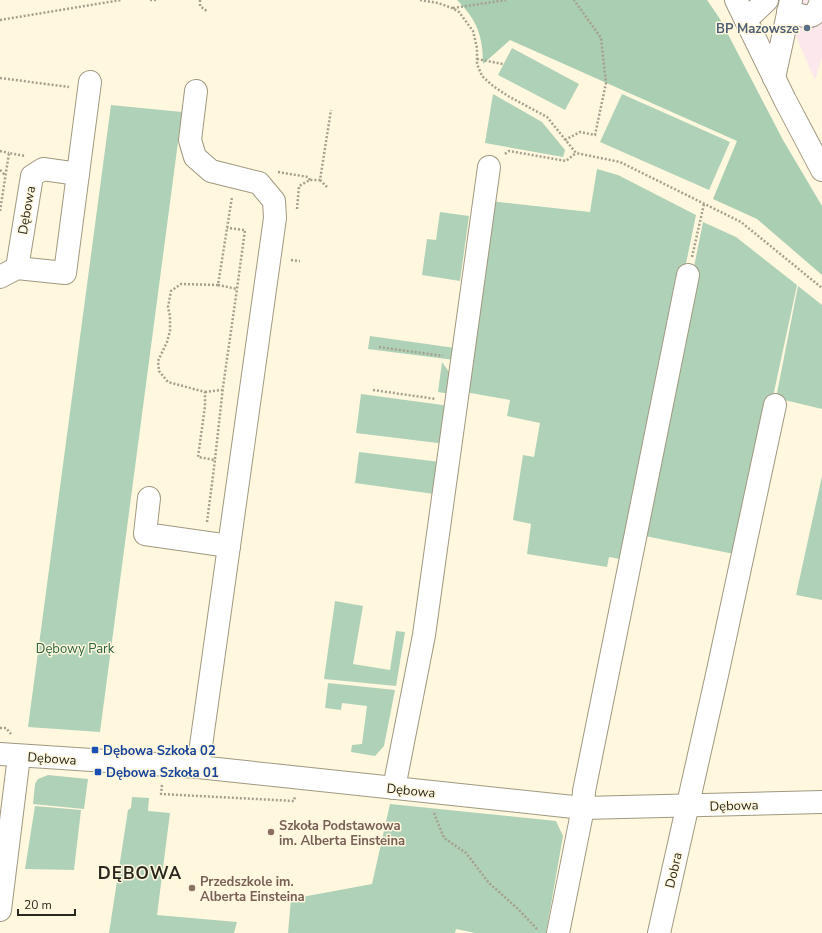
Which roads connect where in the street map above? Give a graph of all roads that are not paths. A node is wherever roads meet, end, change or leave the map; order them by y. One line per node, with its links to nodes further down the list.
1 (767, 0): 3 (street)
2 (821, 0): 4 (street)
3 (739, 5): 5 (street)
4 (789, 6): 5 (street)
5 (774, 78): 9 (street)
6 (90, 86): 10 (street)
7 (196, 91): 15 (street)
8 (489, 168): 18 (street)
9 (822, 170)
10 (78, 174): 11 (street, Dębowa); 11 (street)
11 (8, 272)
12 (688, 275): 21 (street)
13 (775, 405): 20 (street, Dobra)
14 (150, 498): 15 (street)
15 (229, 546): 17 (street)
16 (9, 755): 17 (street, Dębowa); 22 (street)
17 (198, 766): 18 (street, Dębowa)
18 (394, 788): 21 (street, Dębowa)
19 (822, 802): 20 (street, Dębowa)
20 (687, 806): 21 (street, Dębowa); 24 (street, Dobra)
21 (583, 808): 23 (street)
22 (0, 910)
23 (558, 933)
24 (659, 933)

